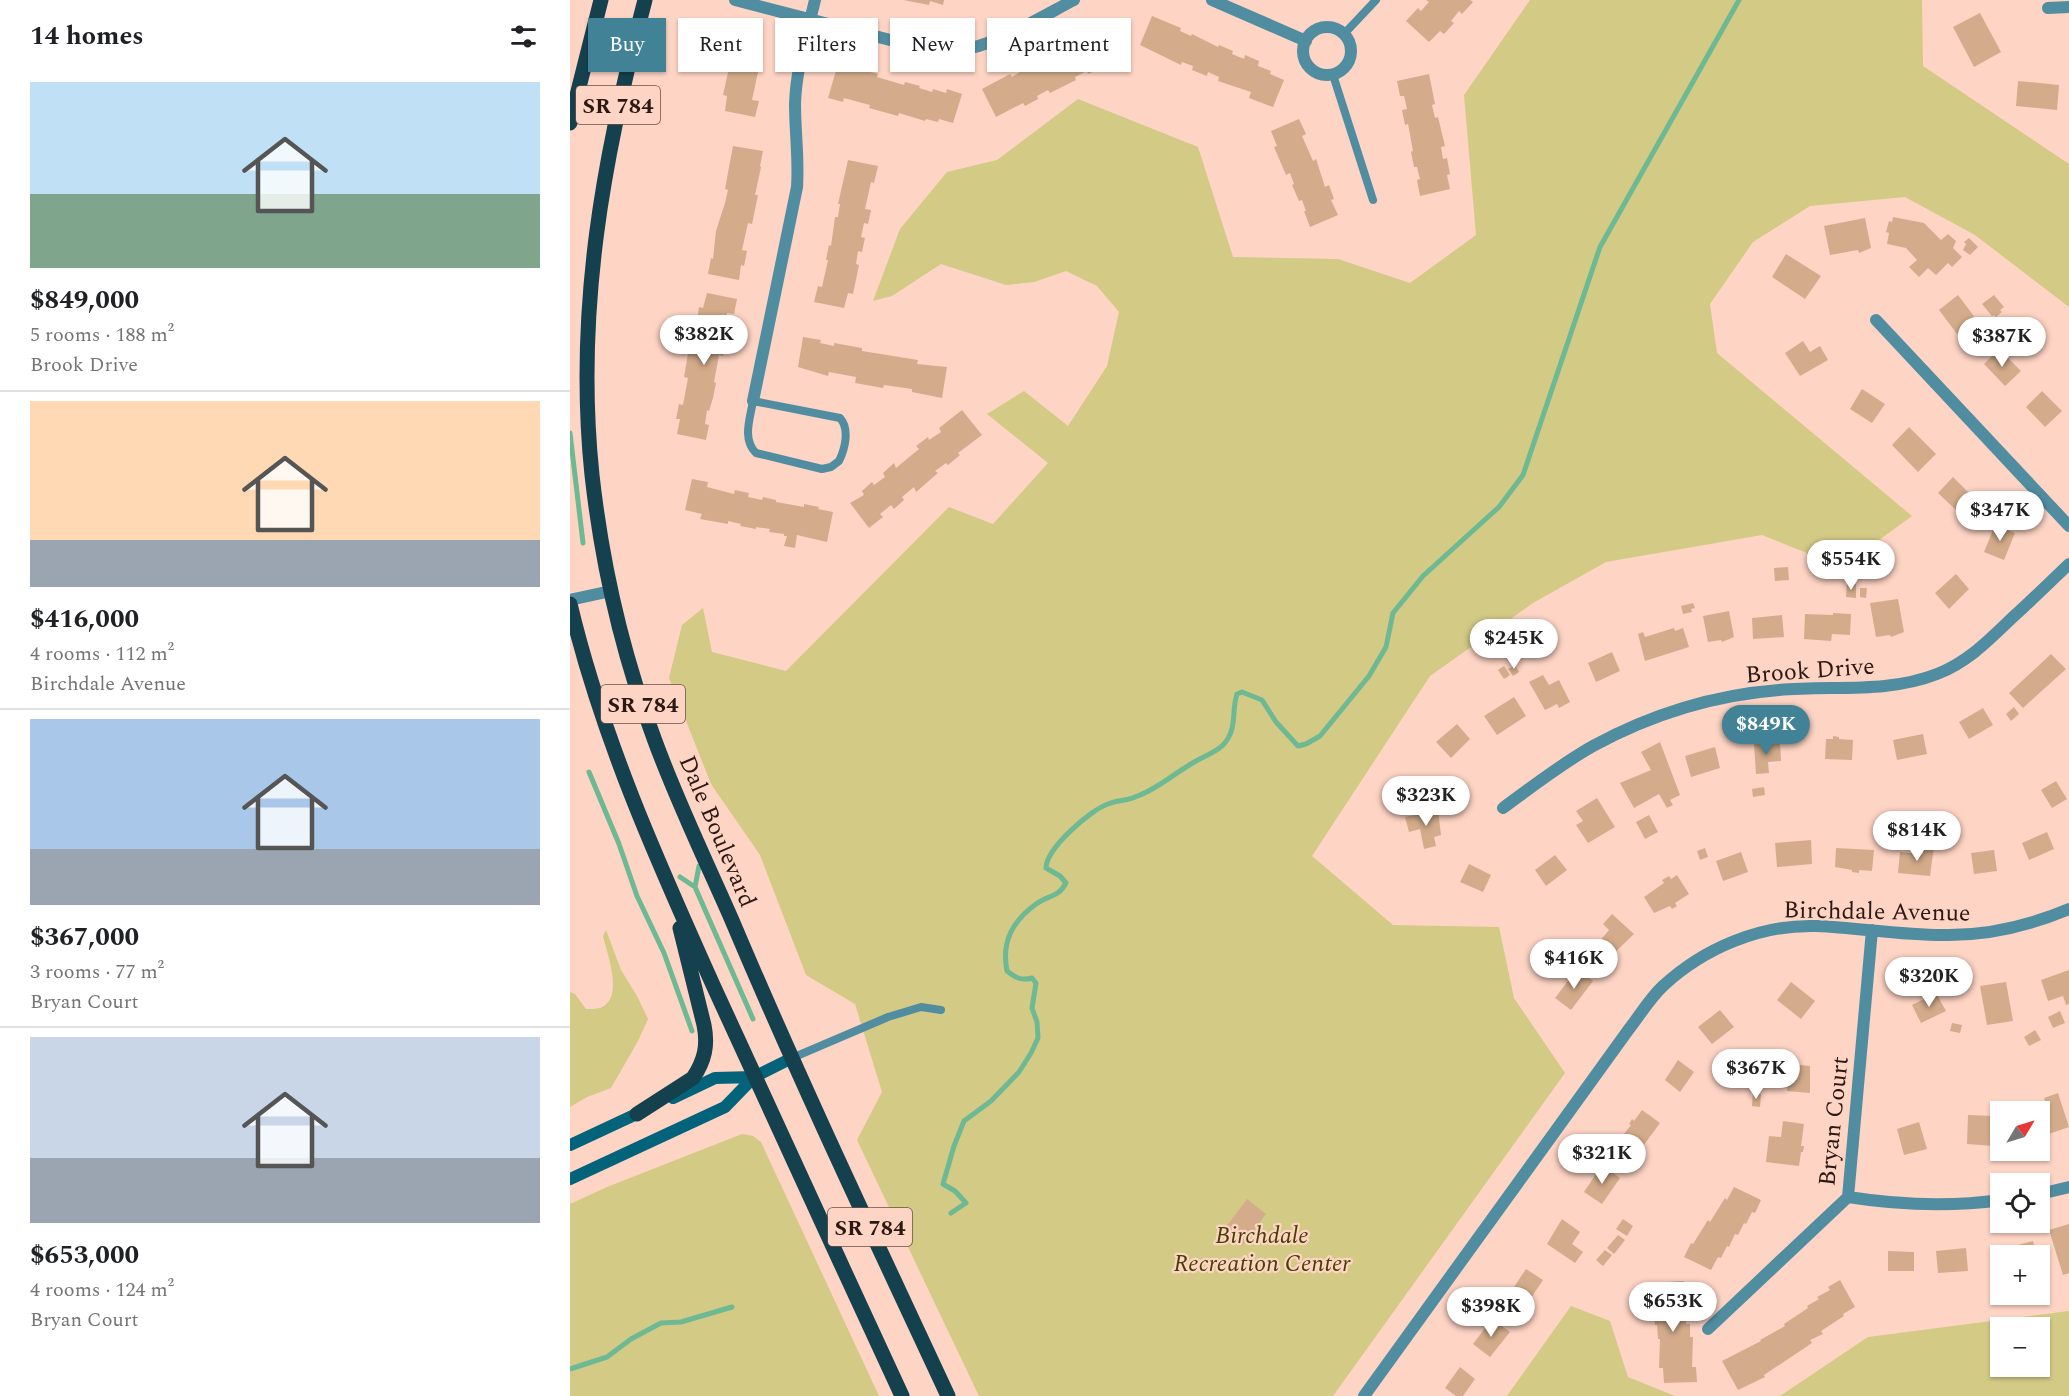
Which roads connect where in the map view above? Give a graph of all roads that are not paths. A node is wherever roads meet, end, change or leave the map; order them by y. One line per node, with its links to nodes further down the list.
1 (601, 0): 17 (main road, SR 784)
2 (645, 0): 23 (main road, Dale Boulevard / SR 784)
3 (735, 0): 10 (street)
4 (815, 0): 11 (street)
5 (1074, 0): 13 (street)
6 (1212, 0): 14 (street)
7 (1376, 0): 12 (lane)
8 (2048, 8): 9 (street)
9 (2069, 8)
10 (802, 18)
11 (810, 18)
12 (1344, 34): 14 (street); 16 (street)
13 (878, 37)
14 (1306, 40): 16 (street)
15 (798, 72): 20 (street)
16 (1333, 75): 18 (lane)
17 (570, 123)
18 (1373, 200)
19 (1876, 320): 21 (street)
20 (753, 401): 20 (lane)
21 (2069, 526)
22 (2069, 564): 25 (street, Brook Drive)
23 (611, 591): 24 (street); 30 (main road, Dale Boulevard / SR 784)
24 (570, 602): 26 (main road, SR 784)
25 (1503, 808)
26 (670, 890): 31 (main road, SR 784); 32 (main road)
27 (2069, 909): 28 (street, Birchdale Avenue)
28 (1872, 930): 37 (street, Bryan Court); 42 (street, Birchdale Avenue)
29 (941, 1010): 30 (lane)
30 (792, 1058): 31 (main road); 41 (main road, Dale Boulevard / SR 784)
31 (754, 1077): 32 (main road); 34 (main road); 40 (main road, SR 784)
32 (637, 1114): 33 (main road)
33 (570, 1145)
34 (570, 1179)
35 (2069, 1187): 36 (street)
36 (2050, 1192)
37 (1848, 1197): 38 (street); 39 (street, Bryan Court)
38 (1990, 1201)
39 (1708, 1329)
40 (902, 1396)
41 (948, 1396)
42 (1365, 1396)

